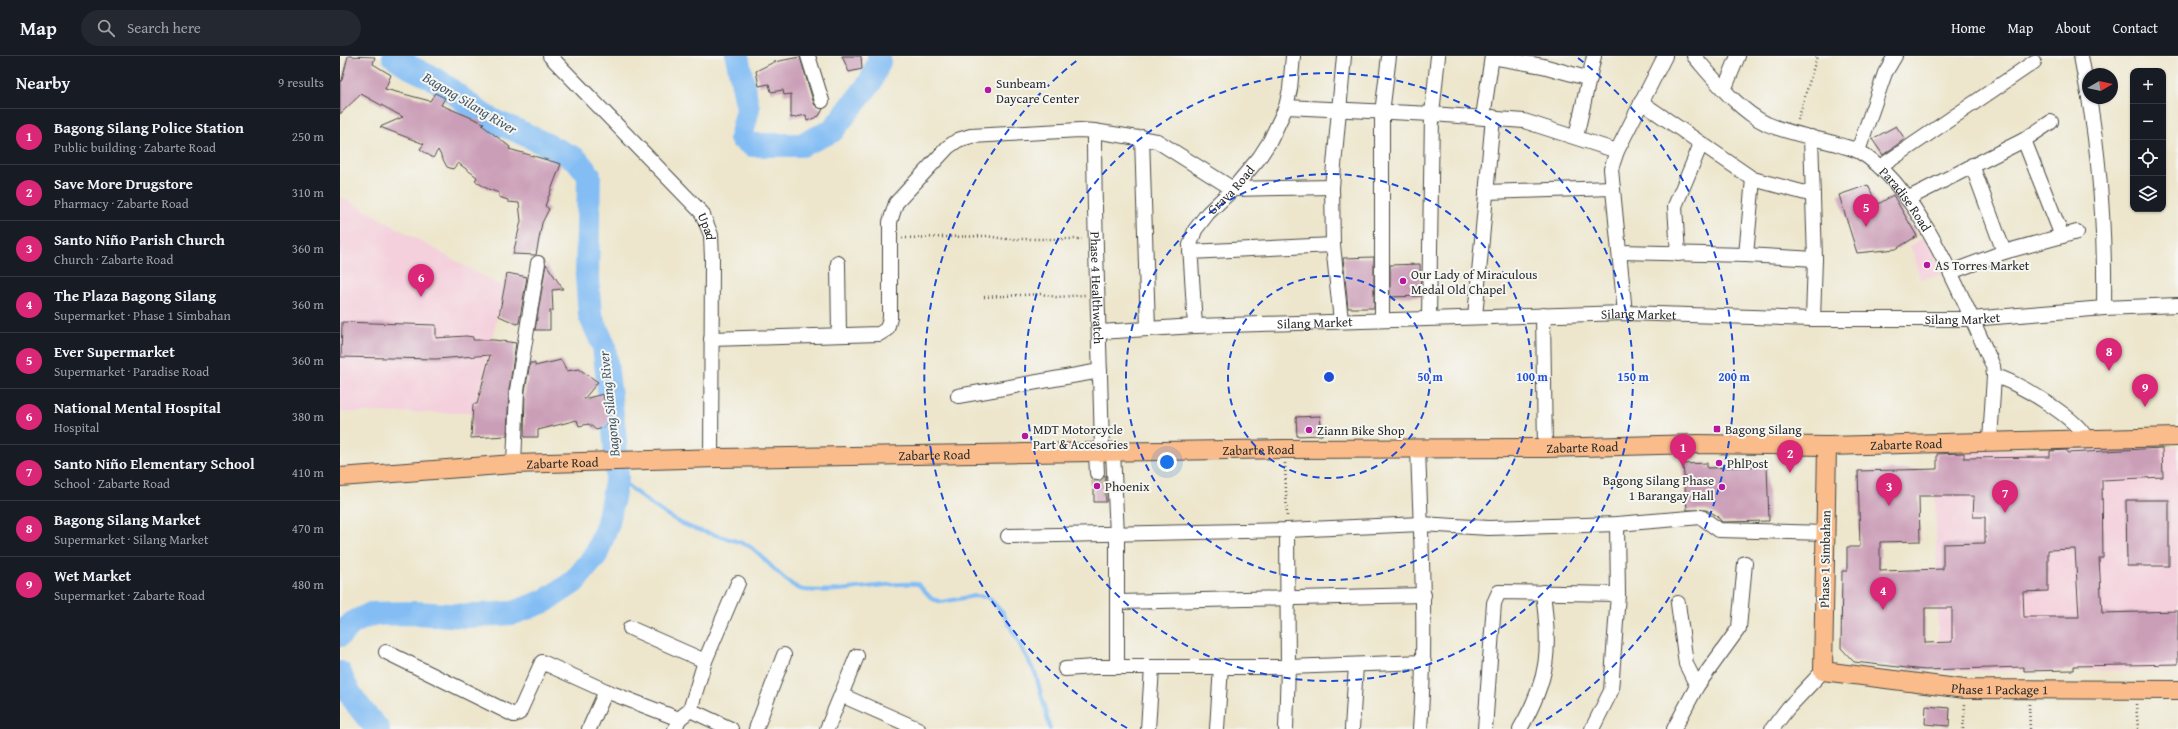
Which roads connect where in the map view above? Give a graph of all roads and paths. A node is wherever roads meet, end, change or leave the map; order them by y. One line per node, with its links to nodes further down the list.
1 (550, 56): 76 (street, Upad)
2 (808, 56): 19 (street)
3 (1293, 56): 22 (street, Grava Road)
4 (1344, 56): 23 (street)
5 (1389, 56): 24 (street)
6 (1438, 56): 25 (street)
7 (1594, 56): 17 (street)
8 (1665, 56): 20 (street)
9 (1694, 56): 18 (street, Paradise Road)
10 (1738, 56): 18 (street)
11 (1816, 56): 29 (path)
12 (1894, 56): 36 (street)
13 (2081, 56): 16 (street)
14 (1492, 57): 17 (street); 26 (street)
15 (2034, 62): 38 (street)
16 (2083, 68)
17 (1590, 79): 31 (street)
18 (1724, 90): 29 (street, Paradise Road)
19 (822, 101)
20 (1641, 102): 34 (street); 35 (street)
21 (2090, 104): 63 (street)
22 (1286, 107): 23 (street); 42 (street, Grava Road)
23 (1339, 110): 24 (street); 40 (street)
24 (1382, 113): 25 (street); 70 (street)
25 (1432, 114): 26 (street); 67 (street)
26 (1488, 117): 31 (street); 43 (street)
27 (2051, 122): 33 (street)
28 (1091, 130): 30 (street); 48 (street); 49 (street, Phase 4 Healthwatch)
29 (1794, 132): 32 (street, Paradise Road)
30 (1142, 137): 42 (street); 73 (street)
31 (1576, 137): 35 (street)
32 (1810, 137): 36 (street, Paradise Road); 44 (street)
33 (2024, 140): 37 (street); 47 (street)
34 (1701, 144): 39 (street); 54 (street)
35 (1617, 151): 41 (street)
36 (1858, 151): 38 (street, Paradise Road)
37 (1972, 165): 45 (street); 53 (street)
38 (1880, 166): 45 (street, Paradise Road)
39 (1753, 179): 44 (street); 55 (street)
40 (1332, 187): 42 (street); 50 (street)
41 (1612, 188): 43 (street); 52 (street)
42 (1233, 189): 51 (street, Grava Road)
43 (1486, 192): 66 (street)
44 (1813, 195): 56 (street)
45 (1907, 198): 59 (street, Paradise Road)
46 (2077, 232): 47 (street)
47 (2062, 236): 53 (street)
48 (889, 238): 49 (path); 75 (street)
49 (1095, 239): 60 (street, Phase 4 Healthwatch)
50 (1333, 245): 51 (street); 71 (street)
51 (1190, 252): 72 (street, Grava Road)
52 (1620, 252): 54 (street); 64 (street)
53 (2004, 252): 59 (street)
54 (1678, 254): 55 (street)
55 (1746, 255): 56 (street)
56 (1815, 259): 68 (street)
57 (538, 263): 89 (street)
58 (838, 263): 75 (street)
59 (1951, 272): 69 (street, Paradise Road)
60 (1097, 294): 61 (path); 74 (street, Phase 4 Healthwatch)
61 (984, 297)
62 (2178, 305): 63 (street, Silang Market)
63 (2104, 308): 69 (street, Silang Market)
64 (1625, 313): 65 (street, Silang Market); 68 (street, Silang Market)
65 (1543, 315): 66 (street, Silang Market); 85 (street)
66 (1475, 317): 67 (street, Silang Market)
67 (1429, 318): 70 (street, Silang Market)
68 (1814, 319): 69 (street, Silang Market)
69 (1972, 319): 78 (street, Paradise Road)
70 (1382, 320): 71 (street, Silang Market)
71 (1340, 321): 72 (street, Silang Market)
72 (1195, 326): 73 (street, Silang Market)
73 (1148, 329): 74 (street, Silang Market)
74 (1100, 332): 77 (street, Phase 4 Healthwatch)
75 (839, 335): 76 (street)
76 (711, 339): 88 (street, Upad)
77 (1100, 371): 79 (street); 87 (street, Phase 4 Healthwatch)
78 (1994, 376): 81 (street); 82 (street, Paradise Road)
79 (958, 396)
80 (2178, 437): 81 (main road, Zabarte Road)
81 (2086, 439): 82 (main road, Zabarte Road)
82 (1990, 441): 83 (main road, Zabarte Road)
83 (1827, 446): 85 (main road, Zabarte Road); 95 (main road, Phase 1 Simbahan)
84 (1418, 448): 85 (main road, Zabarte Road); 86 (main road, Zabarte Road); 92 (street)
85 (1545, 448)
86 (1285, 449): 87 (main road, Zabarte Road); 94 (path)
87 (1104, 452): 88 (main road, Zabarte Road); 90 (street); 96 (street)
88 (711, 459): 89 (main road, Zabarte Road)
89 (514, 464): 91 (main road, Zabarte Road)
90 (1097, 473)
91 (340, 477)
92 (1421, 524): 93 (street); 94 (street); 101 (street)
93 (1617, 524): 95 (street); 102 (street)
94 (1287, 530): 96 (street); 103 (street)
95 (1825, 533): 118 (main road, Phase 1 Simbahan)
96 (1117, 534): 97 (street); 104 (street)
97 (1008, 536)
98 (1745, 563): 119 (street)
99 (738, 584): 110 (street)
100 (1543, 592): 102 (street); 137 (street); 138 (street)
101 (1424, 594): 103 (street); 111 (street)
102 (1618, 594): 139 (street)
103 (1288, 598): 104 (street); 115 (street)
104 (1118, 602): 114 (street)
105 (1678, 603): 119 (street)
106 (630, 628): 110 (street)
107 (386, 652): 124 (street)
108 (784, 655): 129 (street)
109 (857, 656): 125 (street)
110 (705, 661): 126 (street)
111 (1424, 662): 112 (street); 136 (street)
112 (1356, 664): 115 (street); 135 (street)
113 (1221, 666): 115 (street); 116 (street); 133 (street)
114 (1117, 667): 116 (street); 117 (street)
115 (1288, 667): 134 (street)
116 (1152, 668): 132 (street)
117 (1065, 669)
118 (1823, 671): 120 (main road, Phase 1 Package 1); 141 (street)
119 (1697, 686): 140 (street)
120 (1965, 689): 121 (main road, Phase 1 Package 1); 142 (path)
121 (2029, 689): 122 (main road, Phase 1 Package 1); 143 (path)
122 (2136, 689): 123 (main road, Phase 1 Package 1); 144 (path)
123 (2178, 690)
124 (606, 691): 126 (street); 127 (street)
125 (841, 695): 130 (street); 131 (street)
126 (681, 720): 128 (street)
127 (589, 729)
128 (731, 729)
129 (756, 729)
130 (827, 729)
131 (918, 729)
132 (1148, 729)
133 (1217, 729)
134 (1286, 729)
135 (1352, 729)
136 (1420, 729)
137 (1486, 729)
138 (1520, 729)
139 (1592, 729)
140 (1674, 729)
141 (1772, 729)
142 (1964, 729)
143 (2030, 729)
144 (2138, 729)

